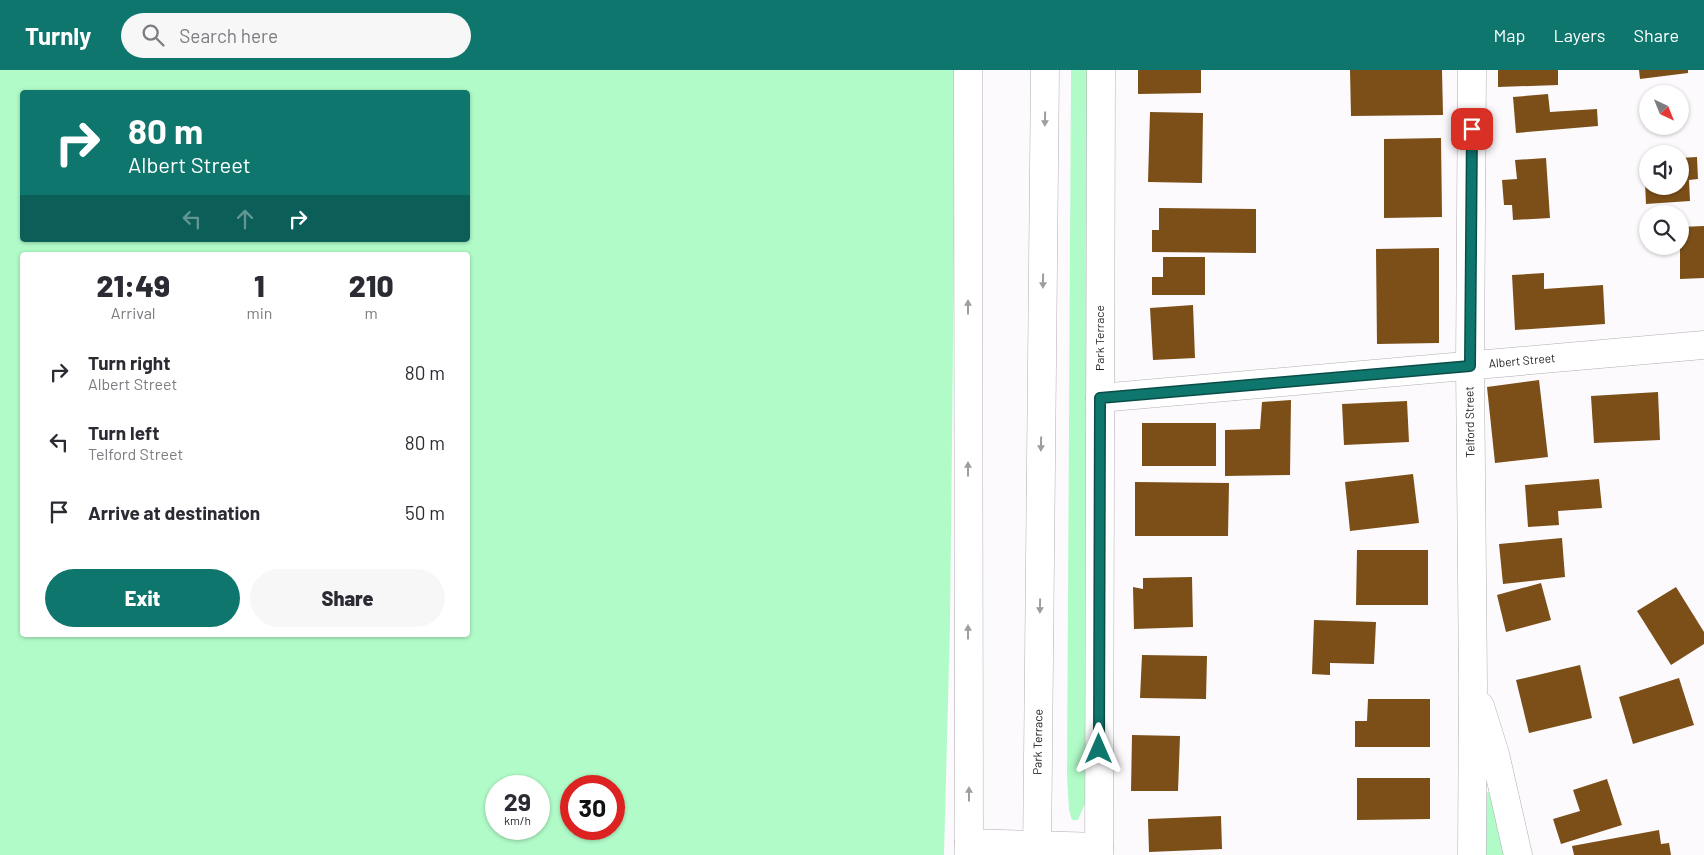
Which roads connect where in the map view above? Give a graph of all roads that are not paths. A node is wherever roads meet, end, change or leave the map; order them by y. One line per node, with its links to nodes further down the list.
1 (968, 70): 9 (main road, Park Terrace, one-way to 1)
2 (1045, 70): 10 (main road, Park Terrace, one-way to 10)
3 (1101, 70): 7 (main road, Park Terrace)
4 (1472, 70): 6 (main road, Telford Street)
5 (1704, 345): 6 (main road, Albert Street)
6 (1470, 366): 7 (main road, Albert Street); 8 (main road, Telford Street)
7 (1100, 398): 11 (main road, Park Terrace)
8 (1473, 683): 12 (main road, Telford Street); 13 (main road, Telford Street)
9 (969, 849): 10 (main road, Park Terrace)
10 (1037, 850): 11 (main road, Park Terrace)
11 (1099, 851)
12 (1472, 855)
13 (1518, 855)

